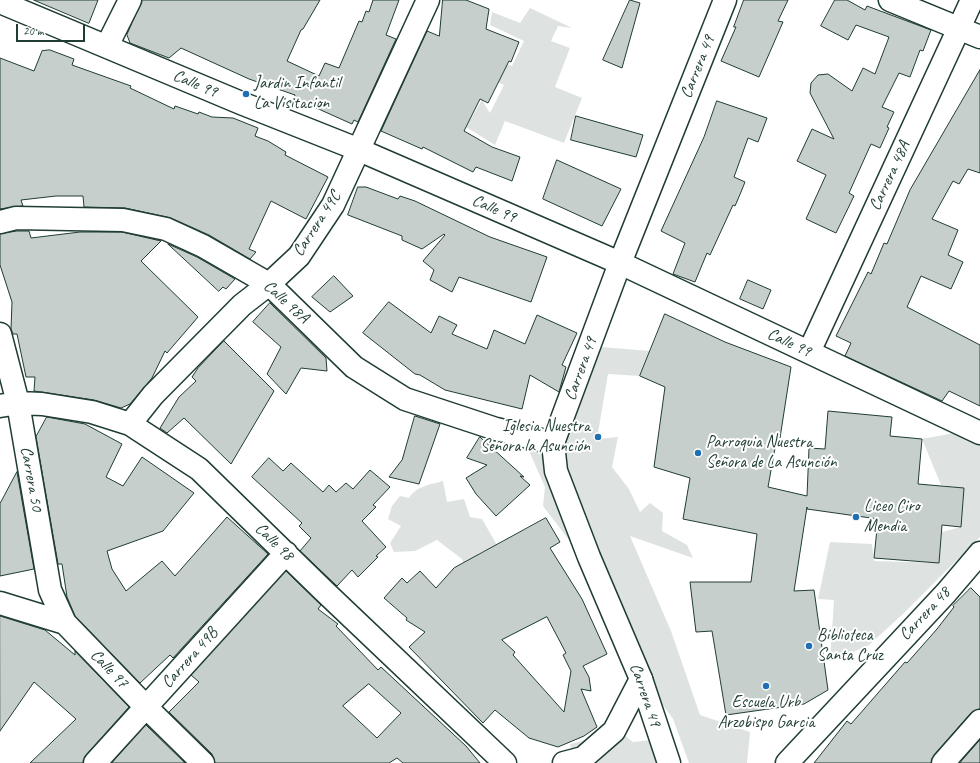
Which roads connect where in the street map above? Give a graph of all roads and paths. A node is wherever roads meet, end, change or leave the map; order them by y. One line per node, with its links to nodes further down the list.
1 (130, 0): 9 (street)
2 (428, 0): 10 (street, Carrera 49C)
3 (725, 0): 12 (street, Carrera 49)
4 (890, 0): 7 (street)
5 (972, 0): 7 (street, Carrera 48A)
6 (0, 2): 9 (street, Calle 99)
7 (959, 28): 8 (street); 15 (street, Carrera 48A)
8 (980, 37)
9 (107, 46): 10 (street, Calle 99)
10 (357, 149): 12 (street, Calle 99); 13 (street, Carrera 49C)
11 (0, 222): 13 (street, Calle 98A)
12 (620, 263): 15 (street, Calle 99); 19 (street, Carrera 49)
13 (269, 284): 17 (street, Carrera 49C); 19 (street, Calle 98A)
14 (0, 334): 16 (street, Carrera 50)
15 (809, 352): 18 (street, Calle 99)
16 (9, 405): 17 (street, Calle 98); 23 (street, Carrera 50)
17 (130, 424): 20 (street, Calle 98)
18 (980, 433)
19 (553, 443): 24 (street, Carrera 49)
20 (286, 553): 25 (street, Carrera 49B); 27 (street, Calle 98)
21 (980, 553): 33 (street, Carrera 48)
22 (0, 603): 23 (street, Calle 97)
23 (65, 623): 25 (street, Calle 97)
24 (641, 679): 28 (street); 32 (street, Carrera 49)
25 (146, 707): 29 (street, Carrera 49B); 30 (street, Calle 97)
26 (980, 721): 34 (street)
27 (503, 761): 31 (street)
28 (576, 761)
29 (95, 763)
30 (203, 763)
31 (523, 763)
32 (669, 763)
33 (787, 763)
34 (943, 763)

